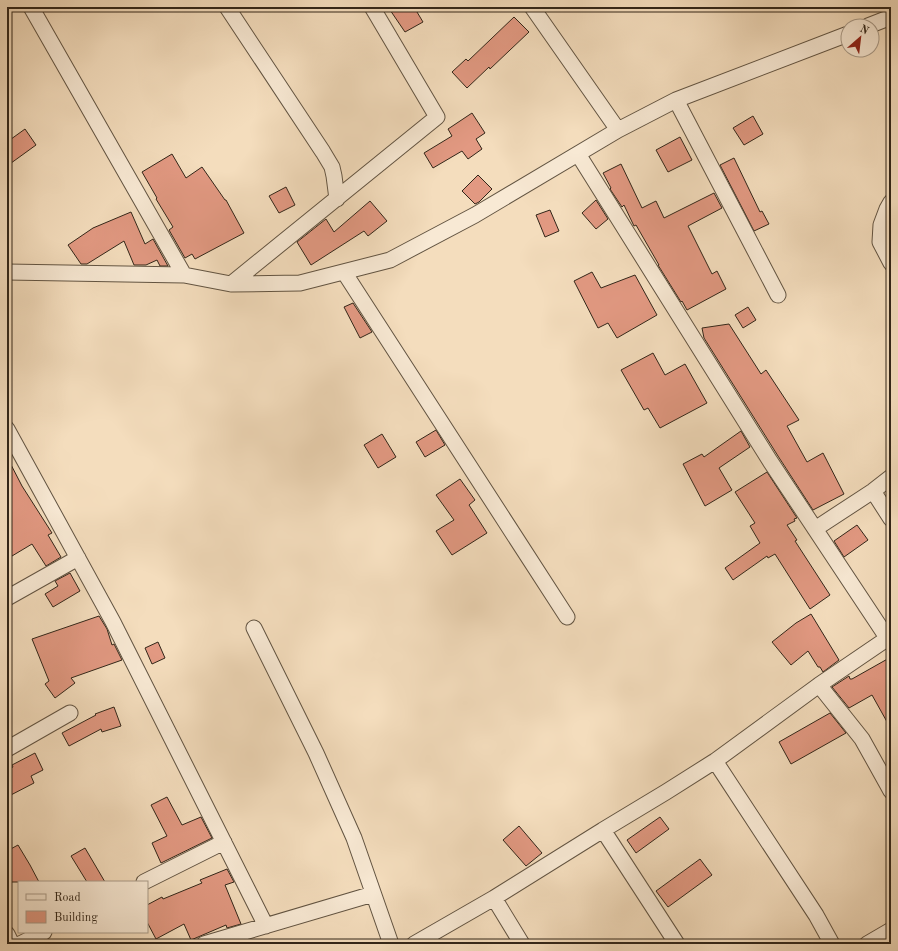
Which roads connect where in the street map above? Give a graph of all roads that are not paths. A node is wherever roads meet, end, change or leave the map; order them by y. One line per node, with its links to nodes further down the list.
1 (30, 7): 16 (street)
2 (227, 7): 11 (street)
3 (372, 7): 11 (street)
4 (532, 7): 9 (street)
5 (891, 17): 6 (street)
6 (880, 21)
7 (840, 37): 8 (street)
8 (676, 100): 9 (street); 18 (street)
9 (618, 130): 10 (street)
10 (578, 154): 15 (street); 23 (street)
11 (337, 199): 17 (street)
12 (891, 202): 13 (street)
13 (891, 263)
14 (7, 272): 16 (street)
15 (344, 272): 17 (street); 26 (street)
16 (184, 275): 17 (street)
17 (231, 284)
18 (778, 295)
19 (7, 429): 24 (street)
20 (891, 477): 21 (street)
21 (873, 491): 22 (street); 23 (street)
22 (891, 519)
23 (815, 529): 28 (street)
24 (78, 558): 25 (street); 35 (street)
25 (7, 598)
26 (567, 617)
27 (254, 628): 37 (street)
28 (890, 638): 29 (street)
29 (819, 684): 32 (street); 33 (street)
30 (70, 713): 31 (street)
31 (7, 749)
32 (715, 760): 34 (street); 50 (street)
33 (891, 791)
34 (603, 830): 38 (street); 49 (street)
35 (224, 842): 36 (street); 39 (street)
36 (146, 881)
37 (373, 894): 39 (street); 46 (street)
38 (494, 898): 47 (street); 48 (street)
39 (266, 926): 45 (street)
40 (891, 930): 51 (street)
41 (42, 933): 44 (street)
42 (7, 934): 43 (street)
43 (12, 944)
44 (20, 944)
45 (204, 944)
46 (390, 944)
47 (414, 944)
48 (522, 944)
49 (677, 944)
50 (832, 944)
51 (867, 944)

